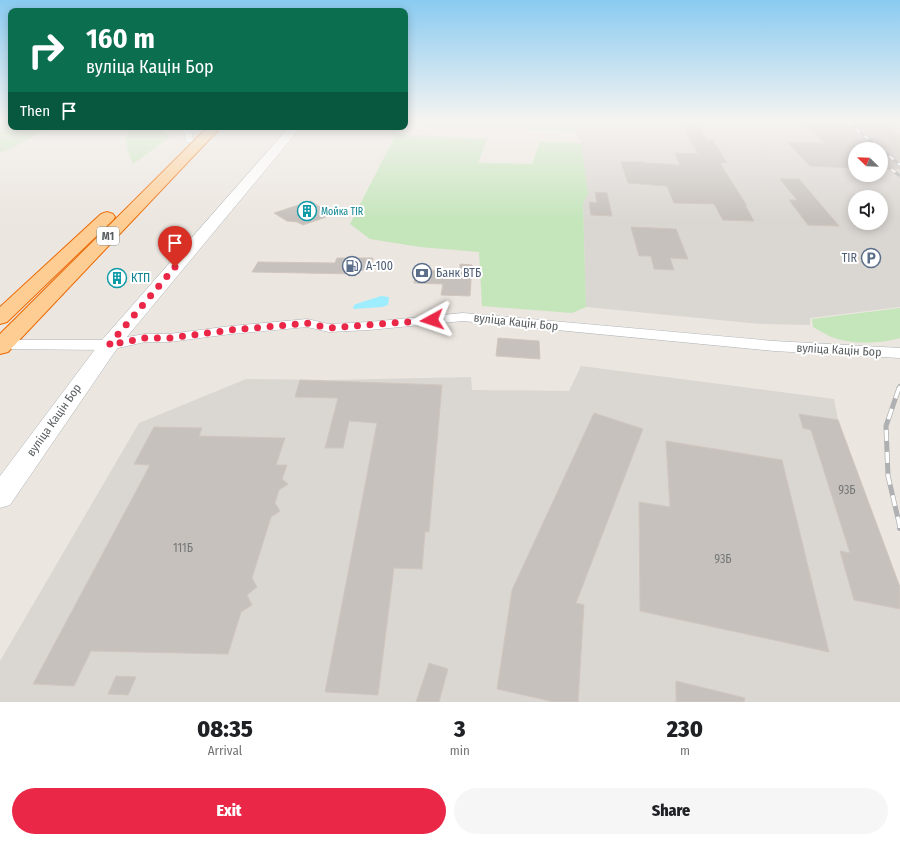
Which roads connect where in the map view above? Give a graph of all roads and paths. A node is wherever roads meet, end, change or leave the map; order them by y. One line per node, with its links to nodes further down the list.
1 (165, 155): 4 (highway, М1)
2 (188, 155): 6 (highway, М1)
3 (271, 155): 5 (main road, вуліца Кацін Бор)
4 (0, 318)
5 (109, 345): 6 (street, вуліца Кацін Бор); 7 (street, вуліца Кацін Бор); 8 (main road, вуліца Кацін Бор)
6 (1, 346)
7 (900, 353)
8 (0, 497)

